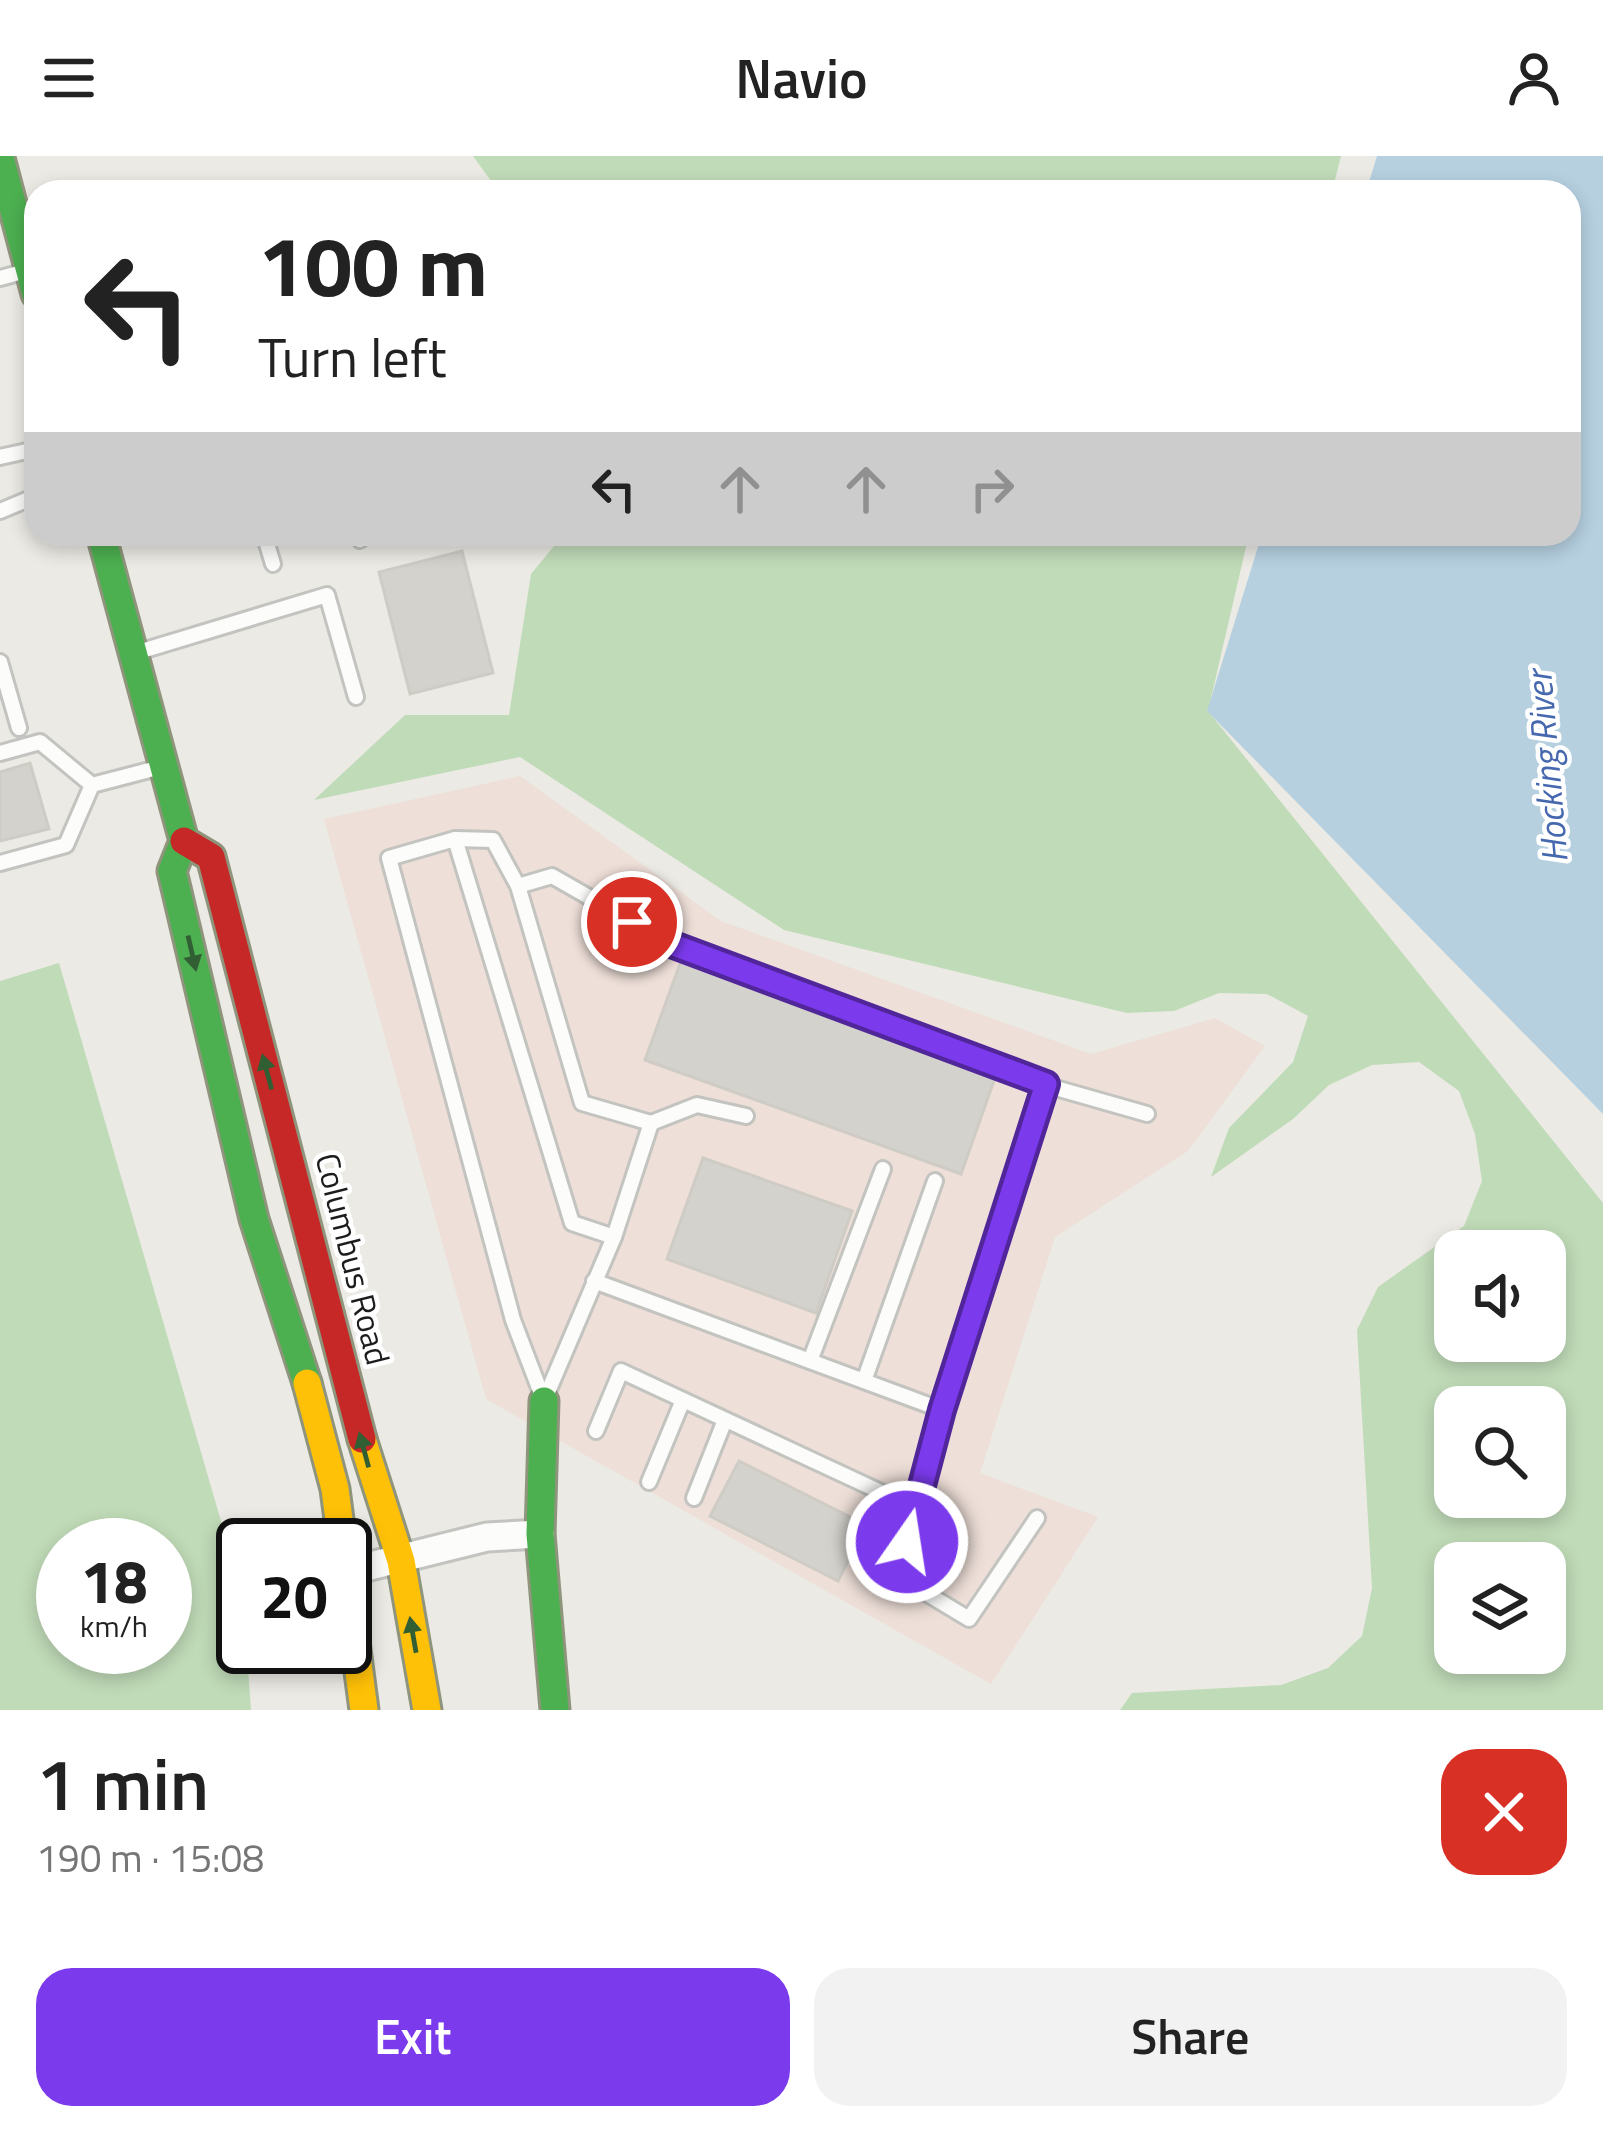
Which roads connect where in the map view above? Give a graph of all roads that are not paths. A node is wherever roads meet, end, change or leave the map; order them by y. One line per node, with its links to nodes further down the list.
1 (0, 158): 2 (main road)
2 (24, 248)
3 (104, 546): 6 (main road, Columbus Road)
4 (268, 546): 5 (lane)
5 (272, 564)
6 (133, 653): 8 (lane); 11 (main road, Columbus Road)
7 (0, 662): 9 (lane)
8 (356, 697)
9 (19, 728)
10 (0, 753): 12 (lane)
11 (164, 767): 12 (lane); 14 (main road, Columbus Road)
12 (92, 785): 15 (lane)
13 (455, 839): 16 (lane); 23 (lane); 28 (lane)
14 (184, 841): 35 (main road, Columbus Road, one-way to 35); 38 (main road, Columbus Road, one-way to 14)
15 (0, 863)
16 (518, 886): 17 (lane); 20 (lane)
17 (1046, 1084): 18 (lane); 29 (lane)
18 (1147, 1114)
19 (746, 1116): 20 (lane)
20 (651, 1123): 23 (lane)
21 (883, 1169): 25 (lane)
22 (935, 1181): 26 (lane)
23 (614, 1237): 24 (lane)
24 (594, 1281): 25 (lane); 28 (lane)
25 (810, 1361): 26 (lane)
26 (864, 1381): 29 (lane)
27 (683, 1400): 30 (lane); 31 (lane); 32 (lane)
28 (544, 1401): 37 (main road)
29 (942, 1410): 34 (lane)
30 (725, 1420): 33 (lane); 34 (lane)
31 (596, 1431)
32 (650, 1482)
33 (694, 1498)
34 (914, 1507): 36 (lane)
35 (338, 1518)
36 (1037, 1518)
37 (540, 1534): 38 (street); 43 (main road)
38 (401, 1561): 39 (street); 42 (main road, Columbus Road, one-way to 38)
39 (372, 1567)
40 (360, 1674): 41 (main road, Columbus Road)
41 (364, 1710)
42 (427, 1710)
43 (555, 1710)

